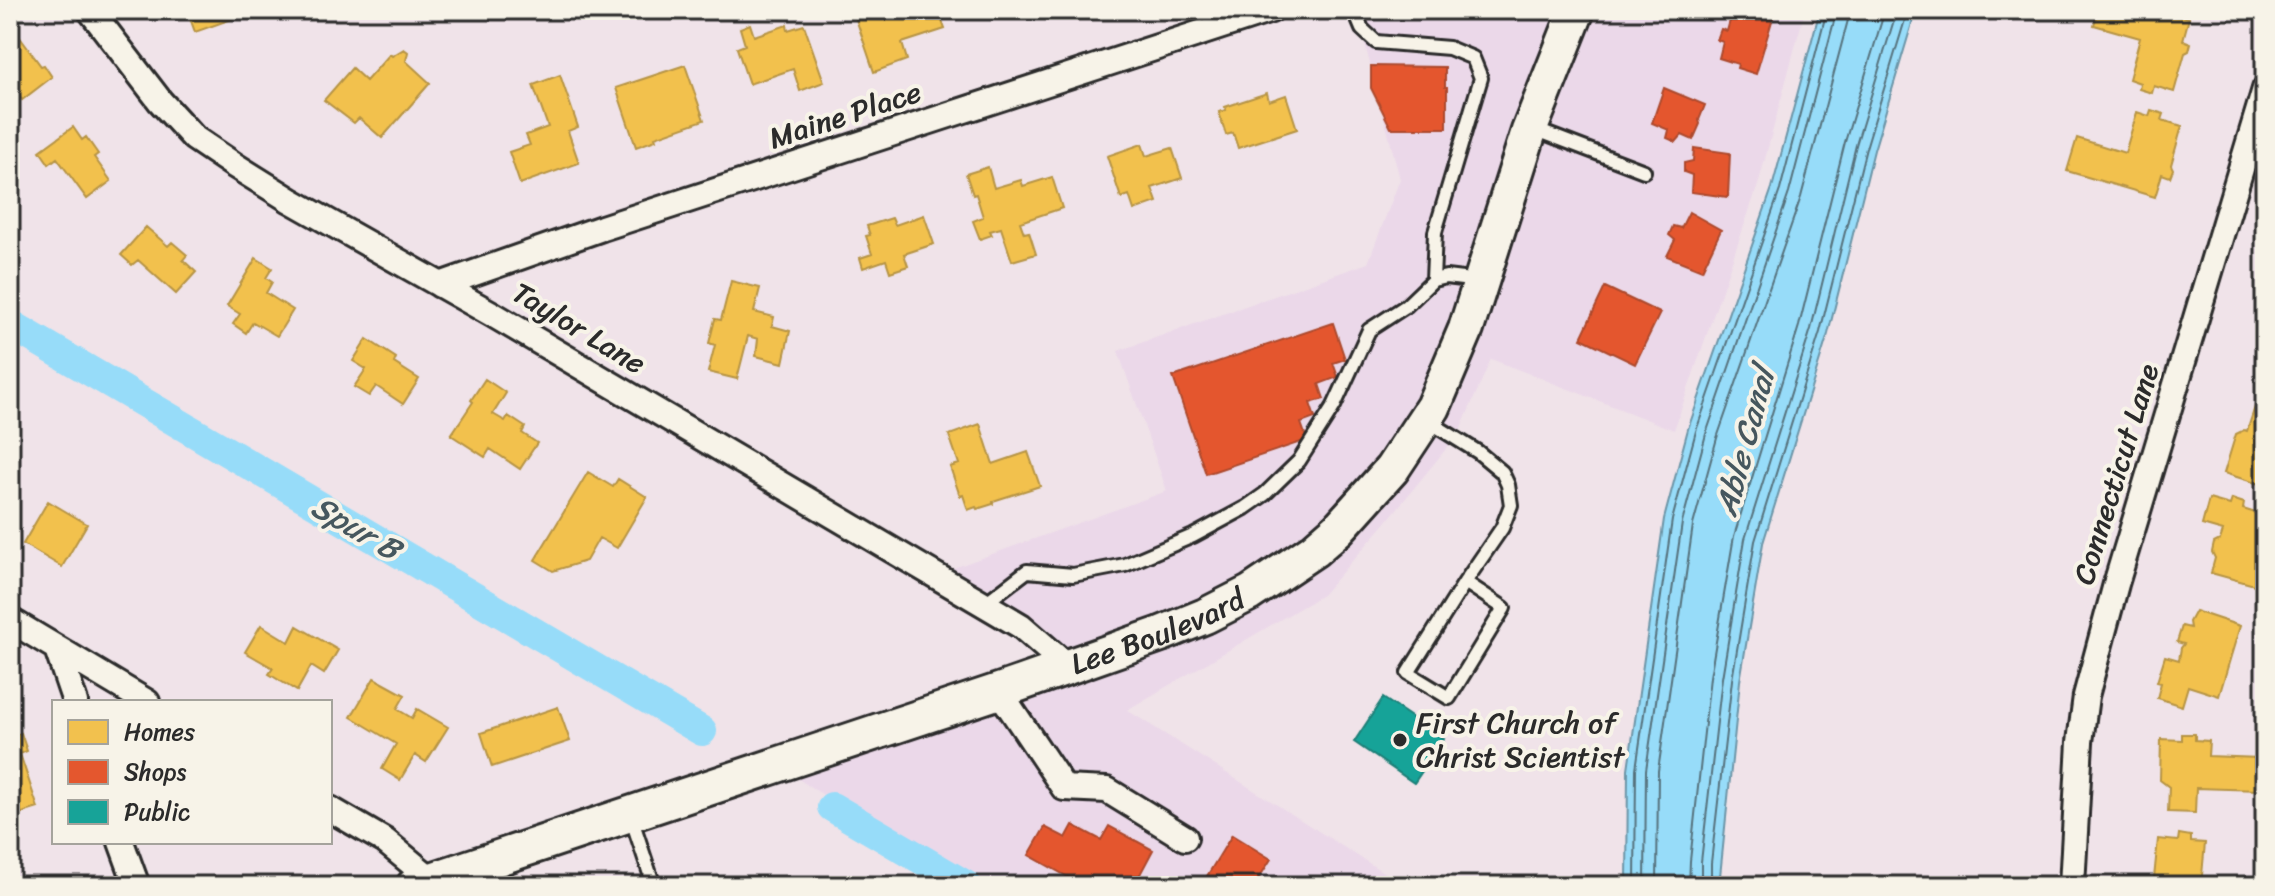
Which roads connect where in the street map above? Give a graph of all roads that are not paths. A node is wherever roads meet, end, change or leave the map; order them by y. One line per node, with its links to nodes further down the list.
1 (90, 10): 10 (street, Taylor Lane)
2 (1271, 10): 10 (street, Maine Place)
3 (1354, 10): 8 (lane)
4 (1577, 10): 6 (main road, Lee Boulevard)
5 (2265, 89): 27 (street, Connecticut Lane)
6 (1531, 128): 7 (lane); 9 (main road, Lee Boulevard)
7 (1644, 171)
8 (1433, 280): 9 (lane); 13 (lane)
9 (1482, 282): 11 (main road, Lee Boulevard)
10 (440, 285): 13 (street, Taylor Lane)
11 (1425, 419): 12 (lane); 16 (main road, Lee Boulevard)
12 (1465, 582): 12 (lane)
13 (984, 604): 16 (street, Taylor Lane)
14 (10, 620): 15 (street)
15 (57, 649): 18 (street); 19 (street)
16 (1067, 666): 17 (main road, Lee Boulevard)
17 (999, 691): 21 (main road, Lee Boulevard); 22 (street)
18 (74, 700)
19 (144, 700)
20 (332, 810): 24 (street)
21 (630, 814): 24 (main road, Lee Boulevard); 26 (lane)
22 (1185, 838)
23 (122, 844): 25 (street)
24 (423, 883)
25 (137, 886)
26 (654, 886)
27 (2072, 886)

